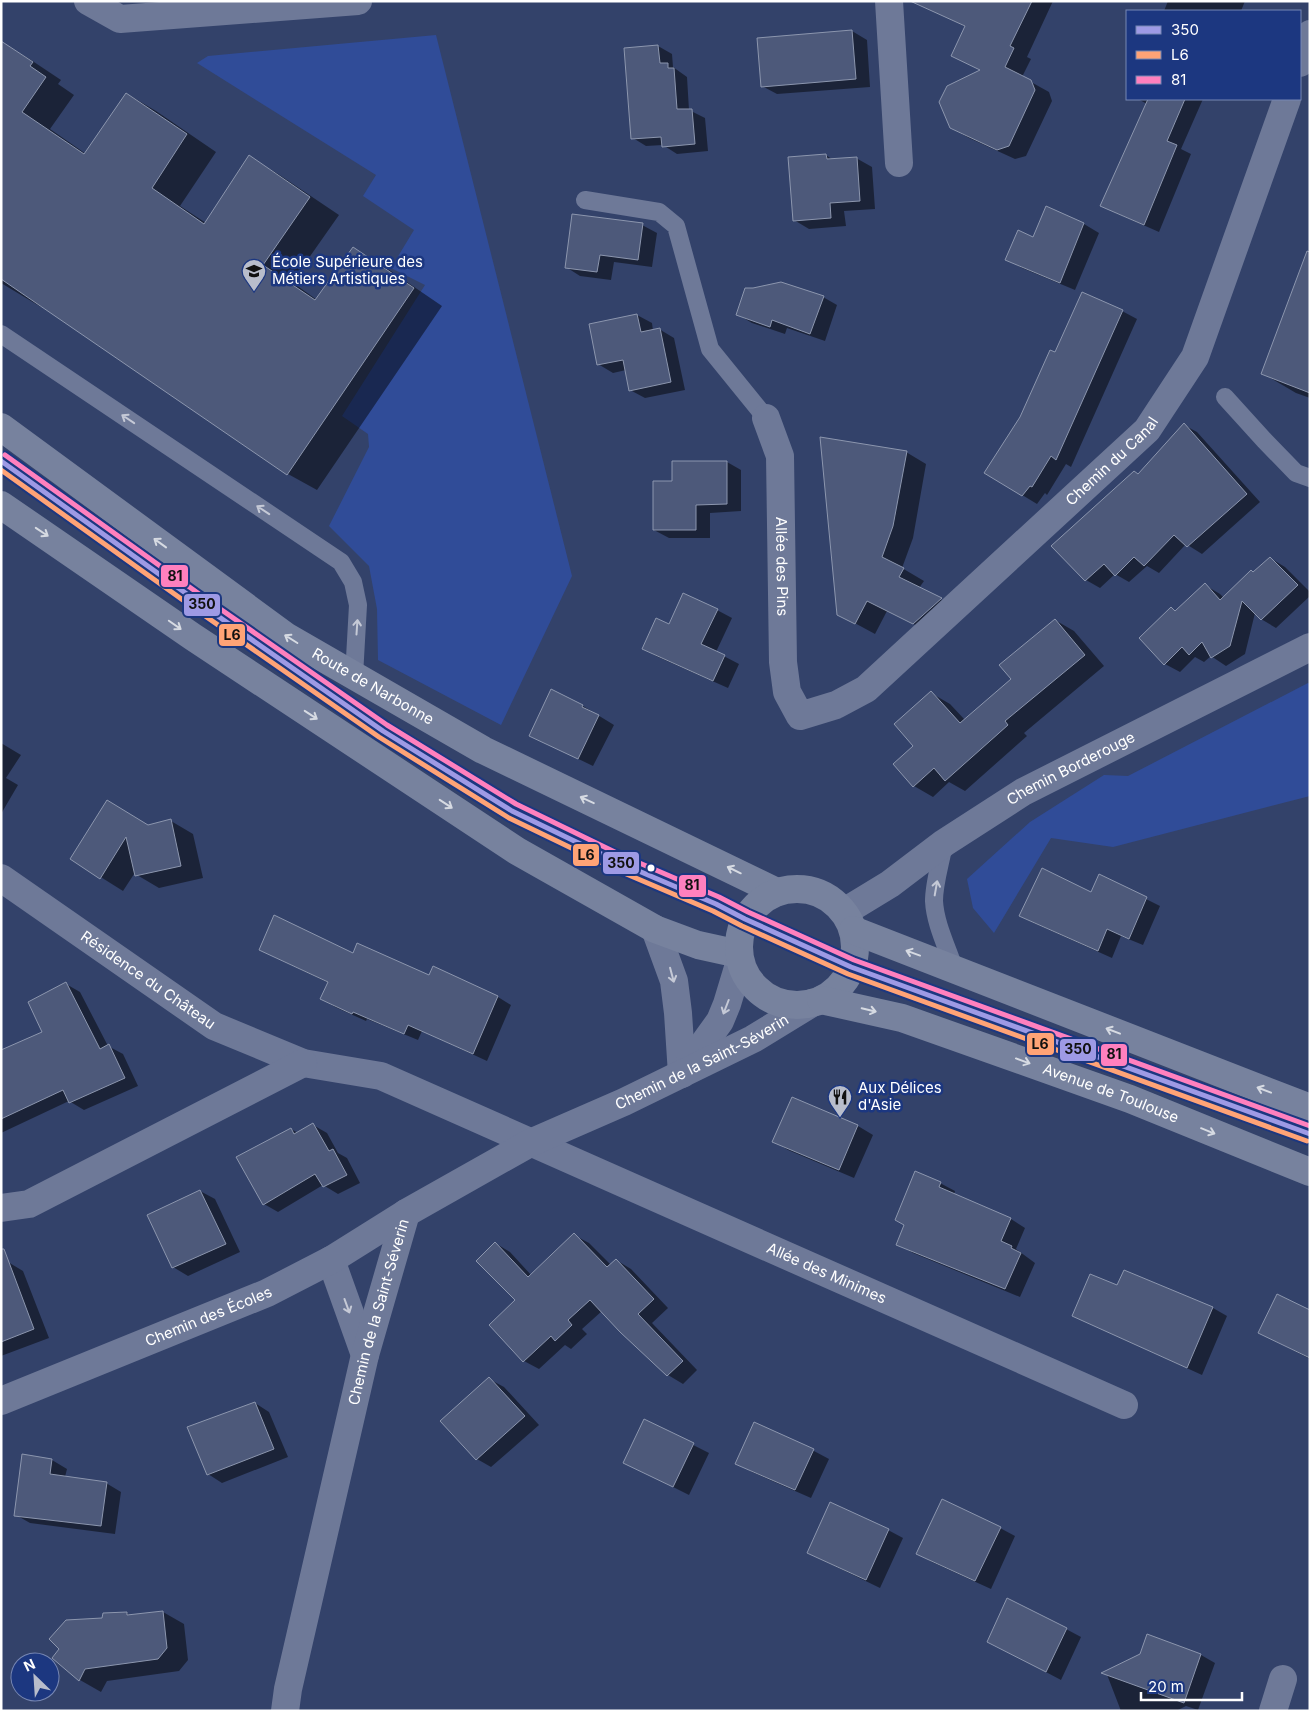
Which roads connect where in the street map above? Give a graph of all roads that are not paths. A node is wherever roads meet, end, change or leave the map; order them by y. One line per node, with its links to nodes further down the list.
1 (88, 1): 4 (street)
2 (358, 1): 4 (street)
3 (889, 1): 8 (street)
4 (262, 5)
5 (1310, 34): 6 (street)
6 (1301, 60)
7 (1287, 100): 19 (street, Chemin du Canal)
8 (899, 163)
9 (585, 200): 12 (lane)
10 (1, 334): 18 (lane, one-way to 10)
11 (1225, 397): 15 (lane)
12 (766, 418): 19 (street, Allée des Pins)
13 (1, 427): 18 (main road, Route de Narbonne, one-way to 13)
14 (1, 461): 23 (lane)
15 (1310, 478)
16 (1, 505): 25 (main road, one-way to 25)
17 (1310, 647): 20 (street, Chemin Borderouge)
18 (354, 676): 22 (main road, Route de Narbonne, one-way to 18)
19 (800, 716)
20 (944, 843): 24 (street, Chemin Borderouge); 28 (lane, one-way to 20)
21 (1, 878): 30 (street, Résidence du Château)
22 (777, 892): 23 (main road); 24 (main road)
23 (745, 919): 26 (main road); 27 (lane)
24 (849, 921): 27 (main road); 28 (main road, one-way to 24)
25 (655, 929): 26 (main road); 31 (street, one-way to 31)
26 (740, 957): 29 (main road, Avenue de Toulouse); 31 (street, one-way to 31)
27 (852, 968): 29 (main road); 33 (lane)
28 (954, 968): 32 (main road, one-way to 28)
29 (817, 1001): 31 (street, Chemin de la Saint-Séverin); 35 (main road, Avenue de Toulouse, one-way to 35)
30 (304, 1063): 34 (street, Résidence du Château); 36 (street)
31 (682, 1074): 34 (street, Chemin de la Saint-Séverin)
32 (1310, 1108)
33 (1310, 1134)
34 (530, 1143): 37 (street, Chemin de la Saint-Séverin); 41 (street, Allée des Minimes)
35 (1310, 1172)
36 (1, 1208)
37 (406, 1213): 38 (street, Chemin des Écoles); 39 (street, Chemin de la Saint-Séverin)
38 (330, 1260): 39 (street, one-way to 39); 40 (street, Chemin des Écoles)
39 (365, 1354): 43 (street, Chemin de la Saint-Séverin)
40 (1, 1401)
41 (1124, 1405)
42 (1283, 1679): 44 (street)
43 (285, 1711)
44 (1273, 1711)

